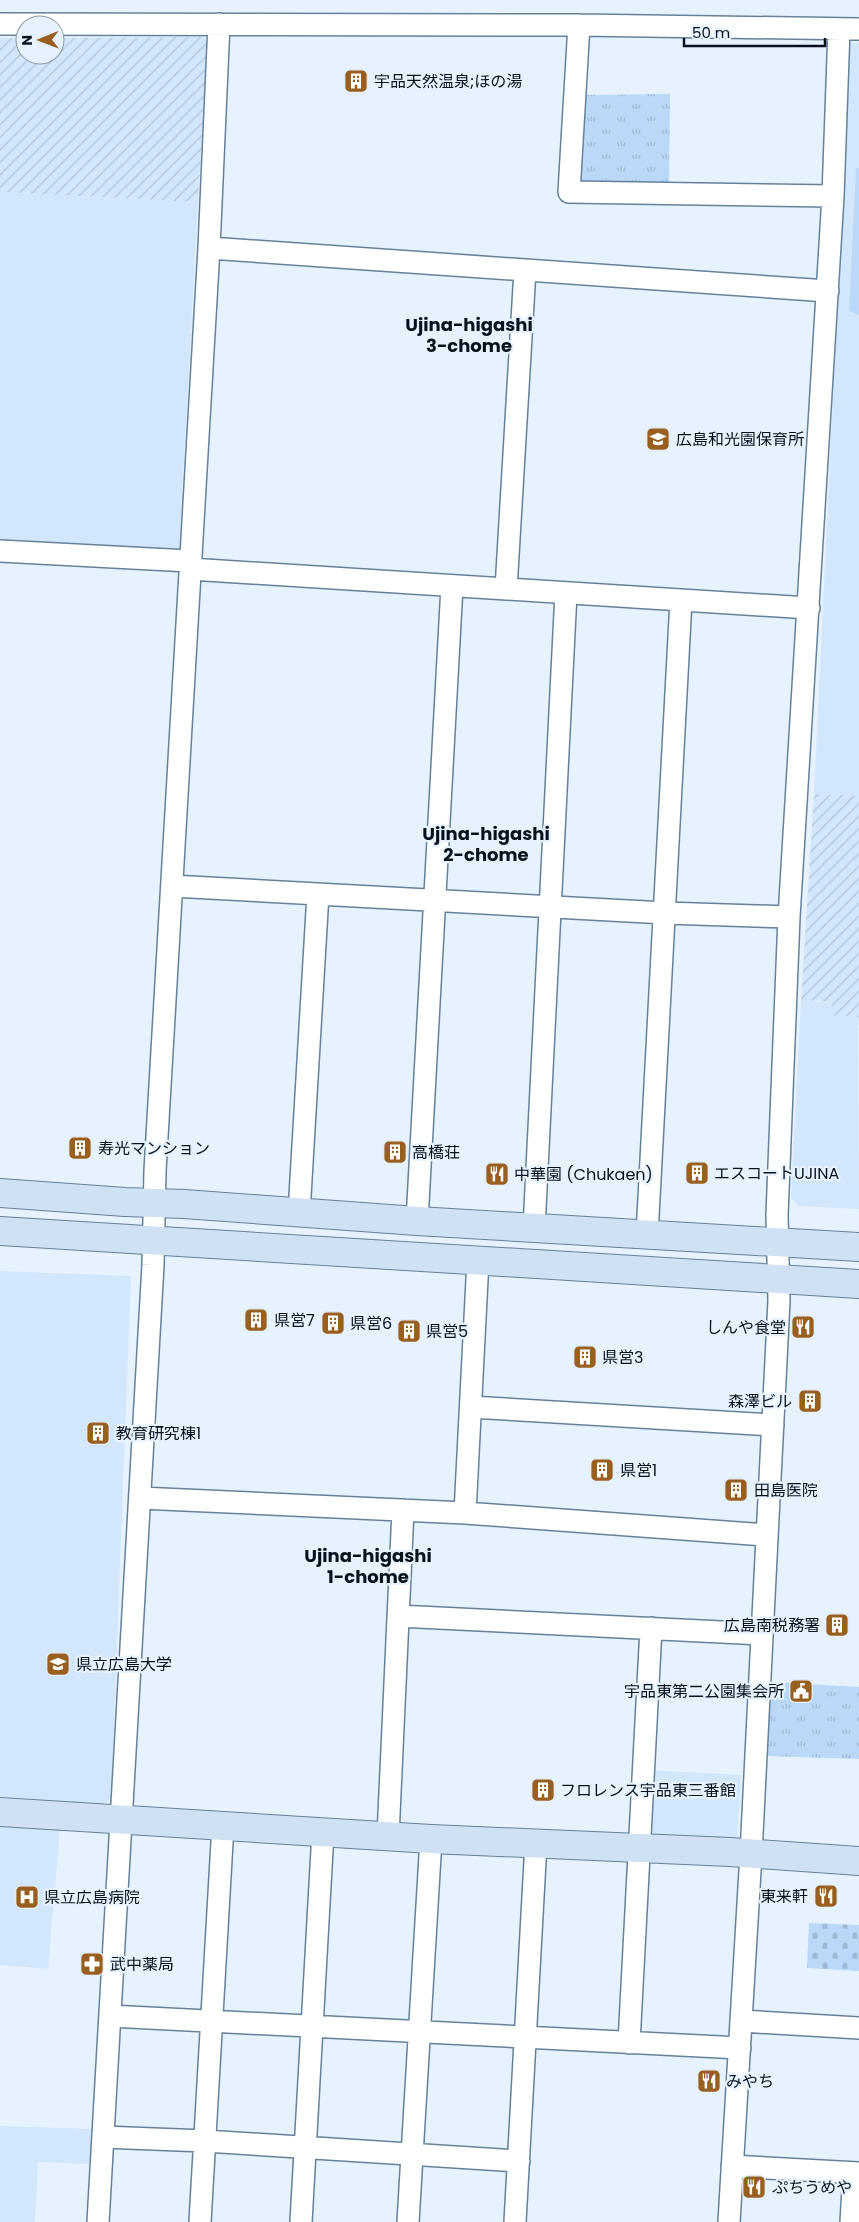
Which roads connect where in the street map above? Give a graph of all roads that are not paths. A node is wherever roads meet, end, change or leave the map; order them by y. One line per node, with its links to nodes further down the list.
1 (0, 24): 2 (street)
2 (219, 24): 3 (street); 6 (street)
3 (579, 25): 4 (street); 5 (street)
4 (849, 29): 5 (street)
5 (833, 196): 8 (street)
6 (209, 248): 7 (street); 10 (street)
7 (526, 270): 8 (street); 12 (street)
8 (828, 291): 15 (street)
9 (0, 551): 10 (street)
10 (189, 565): 11 (street); 16 (street)
11 (452, 586): 12 (street); 18 (street)
12 (506, 589): 13 (street)
13 (566, 593): 14 (street); 19 (street)
14 (681, 600): 15 (street); 20 (street)
15 (809, 608): 21 (street)
16 (172, 886): 17 (street); 23 (street)
17 (318, 894): 18 (street); 24 (street)
18 (435, 900): 19 (street); 25 (street)
19 (549, 907): 20 (street); 26 (street)
20 (665, 913): 21 (street); 28 (street)
21 (789, 917): 30 (street)
22 (0, 1193): 23 (street)
23 (154, 1204): 24 (street); 29 (street)
24 (299, 1213): 25 (street)
25 (417, 1221): 26 (street)
26 (534, 1228): 28 (street)
27 (0, 1231): 29 (street)
28 (647, 1235): 30 (street)
29 (154, 1241): 32 (street); 37 (street)
30 (778, 1242): 31 (street); 33 (street)
31 (859, 1247)
32 (478, 1260): 33 (street); 35 (street)
33 (779, 1278): 34 (street); 36 (street)
34 (859, 1284)
35 (471, 1407): 36 (street); 39 (street)
36 (772, 1424): 40 (street)
37 (140, 1498): 38 (street); 45 (street)
38 (404, 1510): 39 (street); 41 (street)
39 (466, 1513): 40 (street)
40 (766, 1535): 43 (street)
41 (398, 1616): 42 (street); 48 (street)
42 (651, 1628): 43 (street); 51 (street)
43 (762, 1634): 52 (street)
44 (0, 1812): 45 (street)
45 (121, 1818): 46 (street); 54 (street)
46 (223, 1825): 47 (street); 55 (street)
47 (323, 1832): 48 (street); 57 (street)
48 (388, 1836): 49 (street)
49 (431, 1839): 50 (street); 59 (street)
50 (536, 1843): 51 (street); 60 (street)
51 (640, 1848): 52 (street); 61 (street)
52 (751, 1854): 53 (street); 56 (street)
53 (859, 1861)
54 (110, 2016): 55 (street); 63 (street)
55 (212, 2021): 57 (street); 64 (street)
56 (741, 2021): 58 (street); 62 (street)
57 (311, 2026): 59 (street); 65 (street)
58 (859, 2028)
59 (419, 2032): 60 (street); 66 (street)
60 (527, 2037): 61 (street); 67 (street)
61 (629, 2043): 62 (street)
62 (740, 2048): 68 (street)
63 (103, 2138): 64 (street); 70 (street)
64 (205, 2141): 65 (street); 71 (street)
65 (305, 2147): 66 (street); 72 (street)
66 (412, 2155): 67 (street); 73 (street)
67 (519, 2161): 74 (street)
68 (732, 2166): 69 (street); 75 (street)
69 (856, 2173): 76 (street)
70 (98, 2222)
71 (200, 2222)
72 (301, 2222)
73 (408, 2222)
74 (515, 2222)
75 (729, 2222)
76 (851, 2222)

